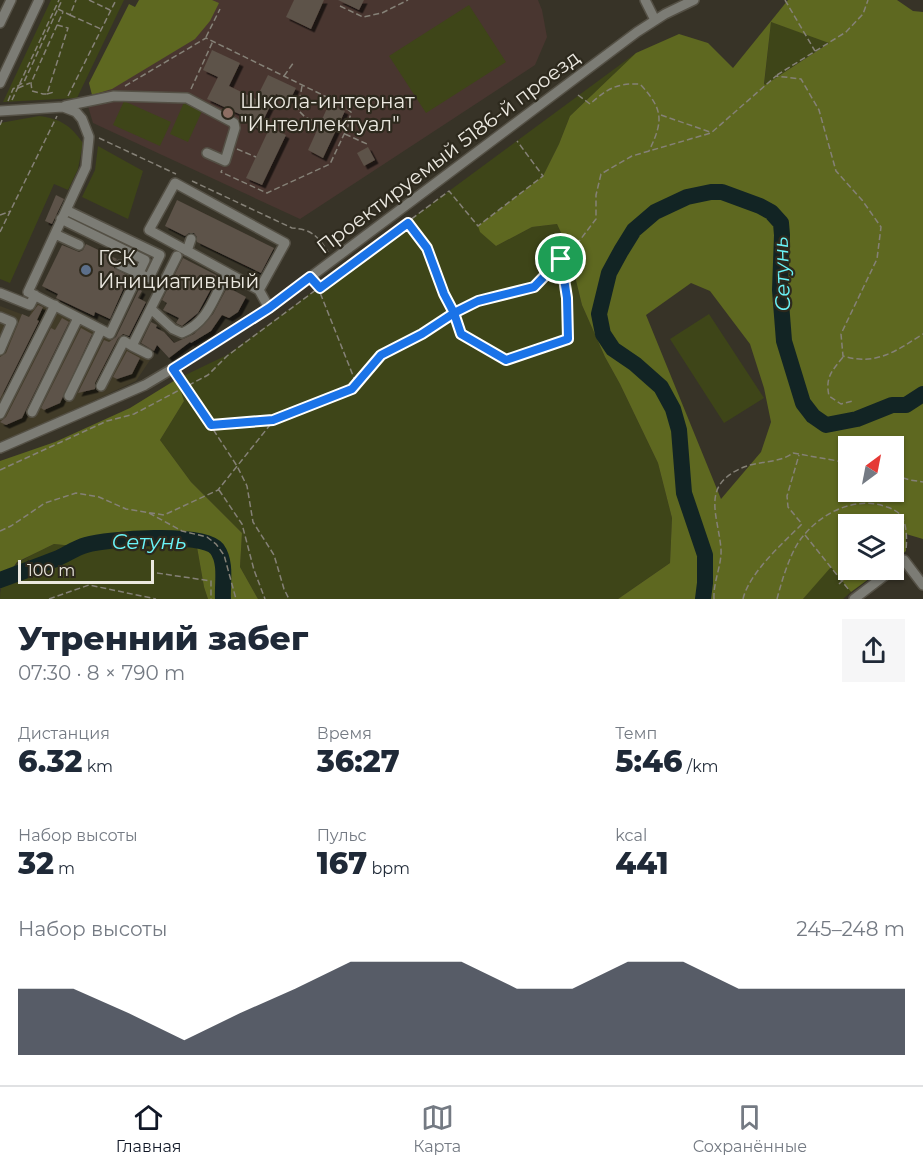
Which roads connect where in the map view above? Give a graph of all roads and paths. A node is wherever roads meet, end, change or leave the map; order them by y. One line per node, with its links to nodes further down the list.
1 (10, 0): 18 (street)
2 (39, 0): 27 (street)
3 (61, 0): 12 (path)
4 (76, 0): 16 (path)
5 (89, 0): 14 (path)
6 (408, 0): 11 (path)
7 (645, 0): 17 (street)
8 (694, 0): 17 (street, Проектируемый 5186-й проезд)
9 (868, 0): 25 (path)
10 (786, 1): 25 (path)
11 (340, 6)
12 (57, 8): 15 (path); 32 (path)
13 (220, 9): 23 (path)
14 (111, 10)
15 (63, 12): 16 (path); 19 (path)
16 (70, 15): 22 (path)
17 (655, 20): 71 (street, Проектируемый 5186-й проезд)
18 (0, 23)
19 (57, 25): 20 (path); 31 (path)
20 (68, 28): 21 (path); 36 (path)
21 (73, 28)
22 (101, 30)
23 (206, 38): 24 (path); 38 (path)
24 (213, 41): 28 (path); 39 (path)
25 (815, 52): 29 (path)
26 (294, 62): 28 (path)
27 (3, 70): 30 (street)
28 (284, 76): 33 (path)
29 (776, 76): 45 (path); 91 (path)
30 (0, 81)
31 (31, 83): 34 (path); 36 (path)
32 (19, 85): 34 (path); 41 (path)
33 (302, 85): 43 (path); 44 (path)
34 (17, 88): 41 (path)
35 (54, 92): 36 (path)
36 (46, 94)
37 (578, 95): 42 (path)
38 (114, 96): 39 (street); 40 (street)
39 (187, 98): 49 (street)
40 (63, 107): 41 (street); 46 (street)
41 (3, 110)
42 (660, 114): 45 (path); 50 (path)
43 (320, 124)
44 (345, 133): 48 (path); 53 (path)
45 (711, 133): 50 (path)
46 (89, 137): 56 (path); 59 (street)
47 (517, 141): 62 (path)
48 (367, 144)
49 (231, 147): 52 (path); 53 (street)
50 (648, 151): 70 (path)
51 (207, 153): 53 (street)
52 (255, 158)
53 (225, 160)
54 (27, 167): 55 (path)
55 (31, 169)
56 (181, 176)
57 (190, 180): 71 (path)
58 (11, 210): 60 (path)
59 (66, 210): 61 (street); 73 (street)
60 (0, 215)
61 (62, 219): 63 (street); 73 (street)
62 (408, 223): 76 (path); 83 (path)
63 (55, 234): 65 (street); 66 (street)
64 (191, 239): 67 (street)
65 (79, 245)
66 (47, 251): 68 (street); 79 (street)
67 (187, 251): 77 (street); 77 (street)
68 (57, 256)
69 (177, 256): 82 (street)
70 (561, 259): 83 (path); 83 (path)
71 (333, 261): 74 (street, Проектируемый 5186-й проезд)
72 (120, 265): 73 (street)
73 (139, 273): 86 (street)
74 (310, 277): 76 (path); 81 (street, Проектируемый 5186-й проезд)
75 (224, 279): 82 (street)
76 (320, 288): 93 (path); 95 (path)
77 (259, 290): 81 (street)
78 (0, 293): 79 (street)
79 (35, 295): 80 (street)
80 (55, 305): 85 (street); 99 (street)
81 (269, 308): 92 (street, Проектируемый 5186-й проезд)
82 (151, 309): 88 (street)
83 (454, 313): 93 (path)
84 (0, 317): 89 (street)
85 (78, 318): 86 (street); 98 (street)
86 (106, 332): 88 (street); 96 (street)
87 (923, 334): 91 (path)
88 (128, 344): 90 (street); 94 (street)
89 (0, 350)
90 (148, 354)
91 (843, 356): 97 (path)
92 (173, 369): 95 (path); 102 (street, Проектируемый 5186-й проезд)
93 (356, 383): 100 (path)
94 (101, 386)
95 (185, 387): 101 (path); 106 (path)
96 (69, 396)
97 (853, 401)
98 (32, 412)
99 (0, 414)
100 (273, 420): 101 (path); 105 (path)
101 (211, 425): 105 (path)
102 (0, 448)
103 (800, 455): 104 (path); 129 (path); 130 (path)
104 (838, 461)
105 (237, 466): 109 (path); 128 (path)
106 (0, 470)
107 (904, 478): 108 (path)
108 (923, 482)
109 (218, 490): 110 (path); 127 (path)
110 (147, 513): 113 (path); 126 (path)
111 (899, 514): 114 (path)
112 (904, 528): 115 (path)
113 (0, 531)
114 (804, 534): 117 (path); 131 (path)
115 (904, 560): 121 (street)
116 (157, 573): 125 (path)
117 (838, 575)
118 (842, 580): 120 (path); 122 (path)
119 (878, 580): 122 (street)
120 (839, 584)
121 (923, 585)
122 (854, 598)
123 (50, 599): 124 (path)
124 (156, 599)
125 (211, 599)
126 (236, 599)
127 (265, 599)
128 (289, 599)
129 (714, 599)
130 (743, 599)
131 (777, 599)

